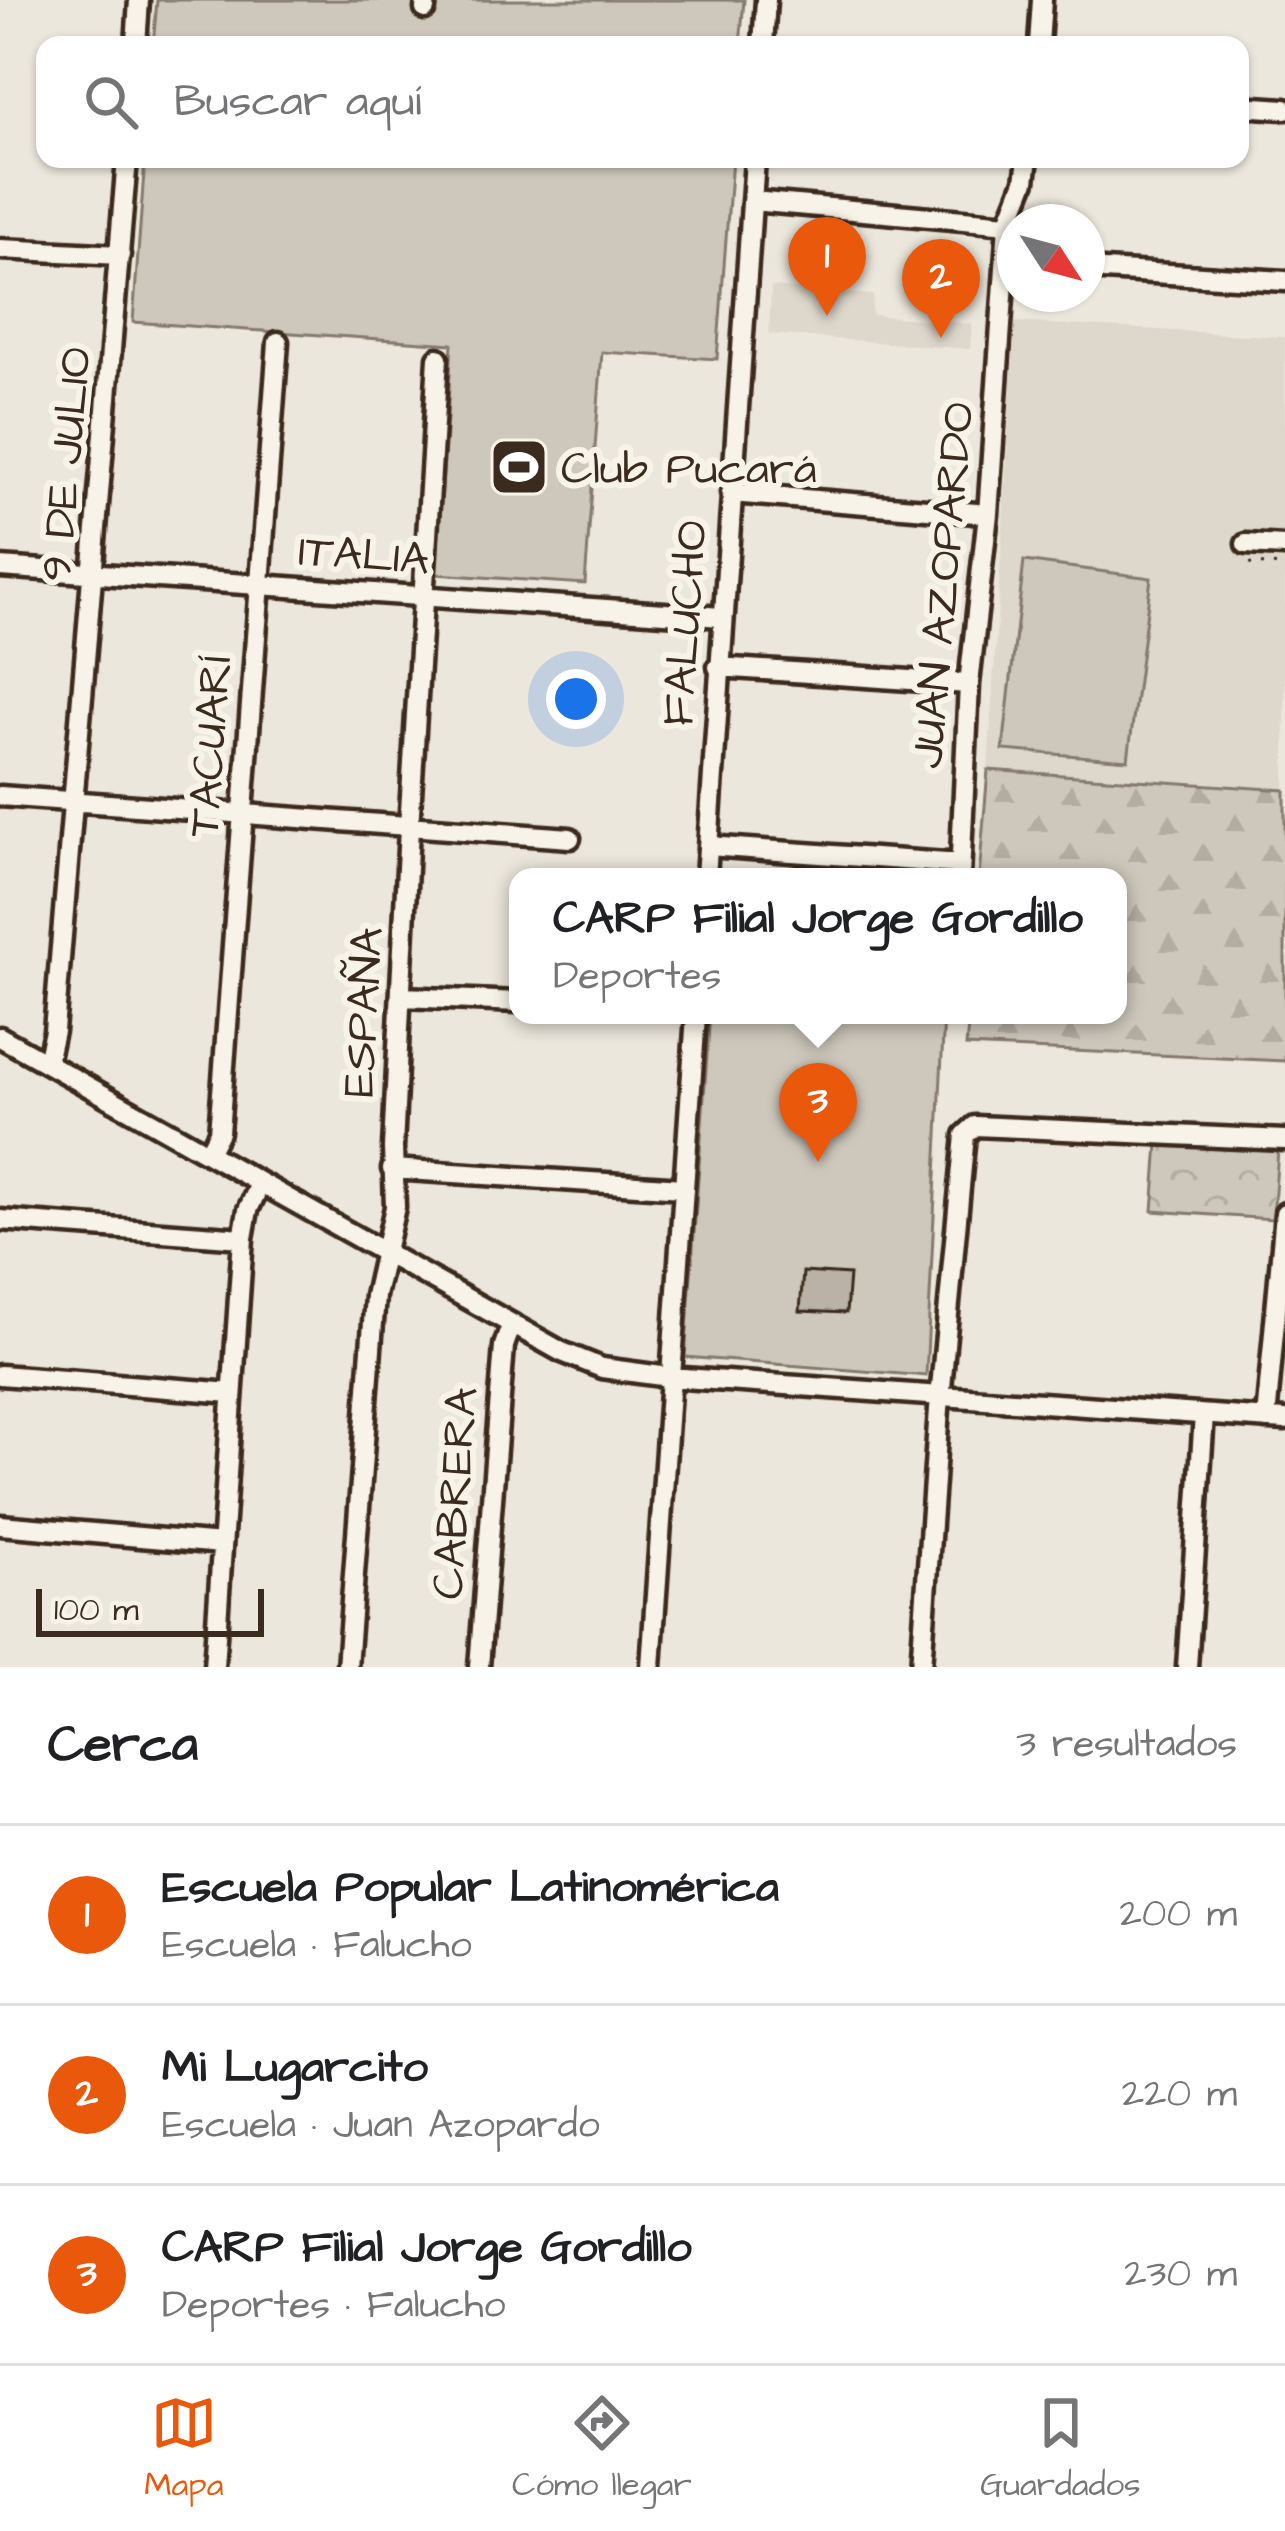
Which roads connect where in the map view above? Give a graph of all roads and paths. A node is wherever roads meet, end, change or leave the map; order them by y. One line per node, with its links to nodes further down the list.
1 (139, 0): 4 (street)
2 (766, 0): 5 (street)
3 (1042, 0): 6 (street)
4 (137, 36)
5 (764, 36)
6 (1040, 36)
7 (1249, 107): 8 (street)
8 (1285, 109)
9 (126, 168): 16 (street, 9 DE JULIO)
10 (754, 168): 12 (street, FALUCHO)
11 (1027, 168): 13 (street, JUAN AZOPARDO)
12 (752, 201): 14 (street); 22 (street, FALUCHO)
13 (1016, 204)
14 (997, 223)
15 (0, 249): 16 (street)
16 (120, 255): 28 (street, 9 DE JULIO)
17 (1105, 270): 18 (street)
18 (1285, 281)
19 (1006, 312): 23 (street, JUAN AZOPARDO)
20 (278, 341): 29 (street, TACUARÍ)
21 (438, 358): 30 (street, ESPAÑA)
22 (731, 493): 23 (street); 31 (street, FALUCHO)
23 (988, 514): 33 (street, JUAN AZOPARDO)
24 (1285, 546): 25 (street)
25 (1248, 554): 27 (path)
26 (0, 566): 28 (street, ITALIA)
27 (1285, 566)
28 (93, 573): 29 (street, ITALIA); 35 (street, 9 DE JULIO)
29 (258, 585): 30 (street, ITALIA); 36 (street, TACUARÍ)
30 (423, 595): 31 (street, ITALIA); 37 (street, ESPAÑA)
31 (722, 617): 32 (street, FALUCHO)
32 (718, 668): 33 (street); 39 (street, FALUCHO)
33 (969, 684): 42 (street, JUAN AZOPARDO)
34 (0, 796): 35 (street)
35 (73, 800): 36 (street); 47 (street, 9 DE JULIO)
36 (243, 813): 37 (street); 49 (street, TACUARÍ)
37 (409, 828): 38 (street); 43 (street, ESPAÑA)
38 (570, 838)
39 (708, 846): 40 (street, FALUCHO); 41 (street)
40 (707, 868)
41 (939, 868)
42 (960, 868)
43 (403, 997): 44 (street); 50 (street, ESPAÑA)
44 (509, 1002)
45 (695, 1024): 52 (street)
46 (0, 1037): 47 (street)
47 (47, 1062): 49 (street)
48 (1285, 1140): 61 (street)
49 (208, 1153): 51 (street)
50 (392, 1169): 52 (street); 56 (street, ESPAÑA)
51 (260, 1184): 55 (street); 56 (street)
52 (682, 1188): 59 (street)
53 (1285, 1213): 63 (street)
54 (0, 1220): 55 (street)
55 (243, 1238): 60 (street)
56 (384, 1254): 57 (street); 67 (street, ESPAÑA)
57 (511, 1326): 59 (street); 68 (street, CABRERA)
58 (0, 1375): 60 (street)
59 (668, 1377): 61 (street); 69 (street)
60 (232, 1393): 65 (street)
61 (941, 1396): 62 (street); 70 (street)
62 (1204, 1415): 63 (street); 71 (street)
63 (1275, 1419)
64 (0, 1526): 65 (street)
65 (222, 1544): 66 (street)
66 (214, 1667)
67 (346, 1667)
68 (479, 1667)
69 (650, 1667)
70 (921, 1667)
71 (1187, 1667)

